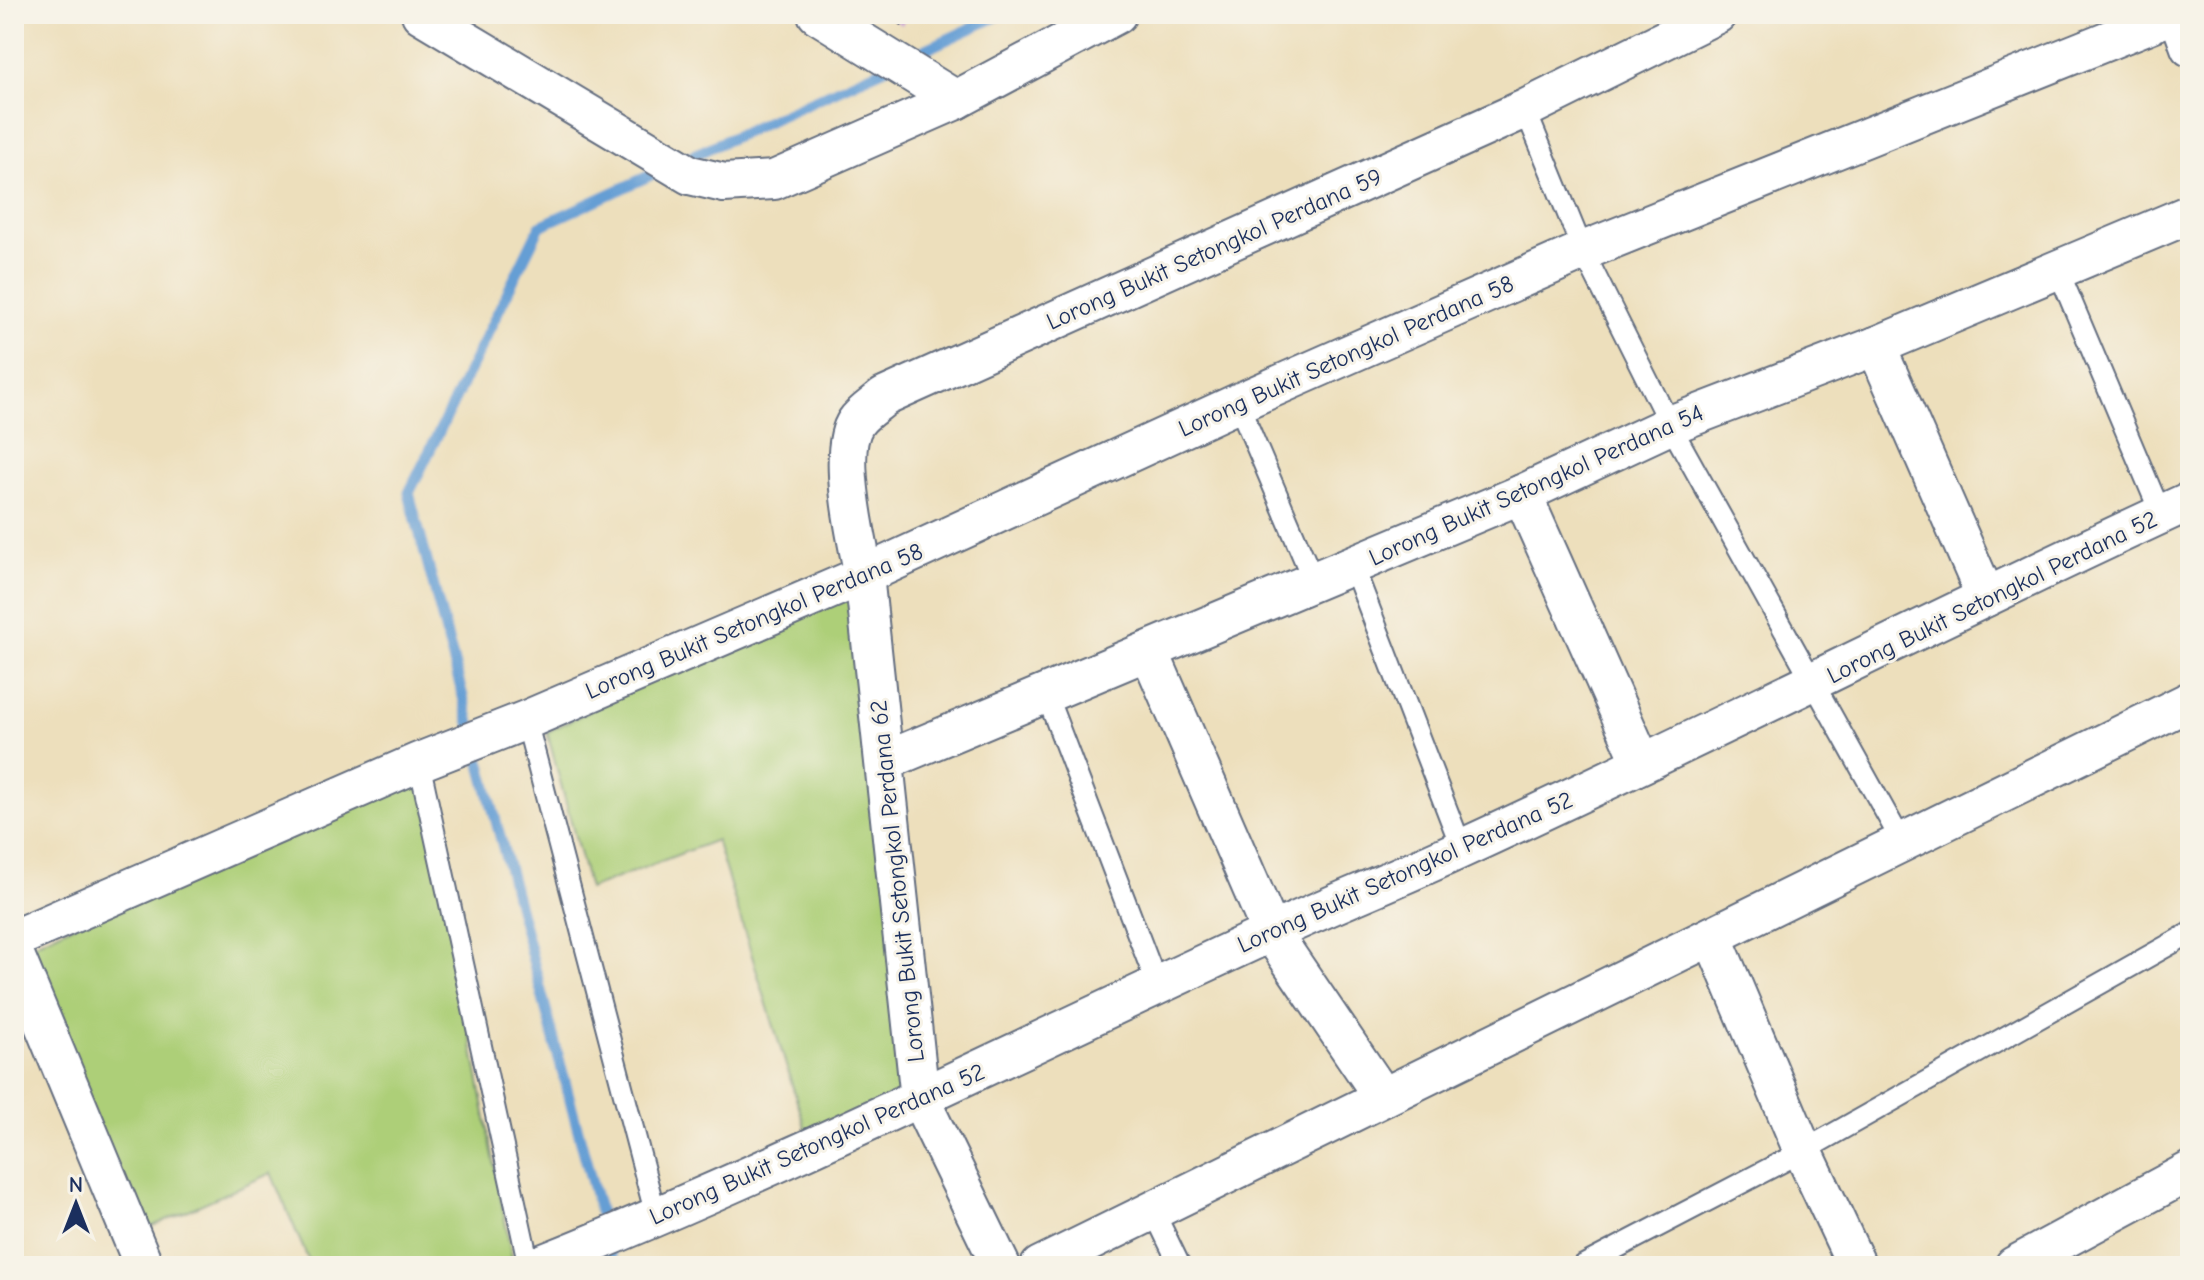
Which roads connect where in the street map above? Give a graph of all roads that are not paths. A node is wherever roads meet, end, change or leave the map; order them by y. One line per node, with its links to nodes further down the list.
1 (421, 14): 7 (street)
2 (817, 14): 7 (street)
3 (1117, 14): 7 (street)
4 (1717, 14): 8 (street, Lorong Bukit Setongkol Perdana 59)
5 (2176, 14): 6 (street, Lorong Bukit Setongkol Perdana 58); 10 (street, Lorong Bukit Setongkol Perdana 58)
6 (2190, 47)
7 (951, 97)
8 (1525, 109): 10 (lane); 18 (street, Lorong Bukit Setongkol Perdana 59)
9 (2190, 214): 11 (street, Lorong Bukit Setongkol Perdana 54)
10 (1583, 251): 13 (street, Lorong Bukit Setongkol Perdana 58); 14 (lane)
11 (2058, 270): 12 (street, Lorong Bukit Setongkol Perdana 54); 16 (lane)
12 (1876, 346): 14 (street, Lorong Bukit Setongkol Perdana 54); 20 (street)
13 (1238, 403): 18 (street, Lorong Bukit Setongkol Perdana 58); 19 (lane)
14 (1670, 425): 15 (street, Lorong Bukit Setongkol Perdana 54); 22 (lane)
15 (1522, 494): 17 (street, Lorong Bukit Setongkol Perdana 54); 28 (street)
16 (2176, 508): 20 (street, Lorong Bukit Setongkol Perdana 52)
17 (1353, 566): 19 (street, Lorong Bukit Setongkol Perdana 54); 30 (lane)
18 (864, 575): 25 (street, Lorong Bukit Setongkol Perdana 58); 27 (street, Lorong Bukit Setongkol Perdana 62)
19 (1314, 582): 21 (street, Lorong Bukit Setongkol Perdana 54)
20 (1986, 597): 22 (street, Lorong Bukit Setongkol Perdana 52)
21 (1149, 651): 23 (street, Lorong Bukit Setongkol Perdana 54); 31 (street)
22 (1814, 682): 28 (street, Lorong Bukit Setongkol Perdana 52); 29 (lane)
23 (1046, 694): 27 (street, Lorong Bukit Setongkol Perdana 54); 36 (lane)
24 (2190, 701): 29 (street)
25 (510, 726): 26 (street, Lorong Bukit Setongkol Perdana 58); 42 (lane)
26 (430, 757): 34 (street, Lorong Bukit Setongkol Perdana 58); 44 (lane)
27 (885, 761): 38 (street, Lorong Bukit Setongkol Perdana 62)
28 (1642, 763): 30 (street, Lorong Bukit Setongkol Perdana 52)
29 (1902, 842): 33 (street)
30 (1462, 849): 31 (street, Lorong Bukit Setongkol Perdana 52)
31 (1271, 932): 36 (street, Lorong Bukit Setongkol Perdana 52); 37 (street)
32 (2190, 933): 39 (lane)
33 (1712, 936): 37 (street); 39 (street)
34 (14, 939)
35 (14, 953): 43 (street)
36 (1158, 987): 38 (street, Lorong Bukit Setongkol Perdana 52)
37 (1383, 1097): 41 (street)
38 (920, 1099): 42 (street, Lorong Bukit Setongkol Perdana 52); 46 (street, Lorong Bukit Setongkol Perdana 62)
39 (1803, 1151): 49 (lane); 50 (street)
40 (2190, 1171): 51 (street)
41 (1153, 1210): 47 (street); 48 (lane)
42 (656, 1216): 45 (street, Lorong Bukit Setongkol Perdana 52)
43 (144, 1266)
44 (529, 1266)
45 (537, 1266)
46 (1001, 1266)
47 (1040, 1266)
48 (1180, 1266)
49 (1582, 1266)
50 (1857, 1266)
51 (2014, 1266)

